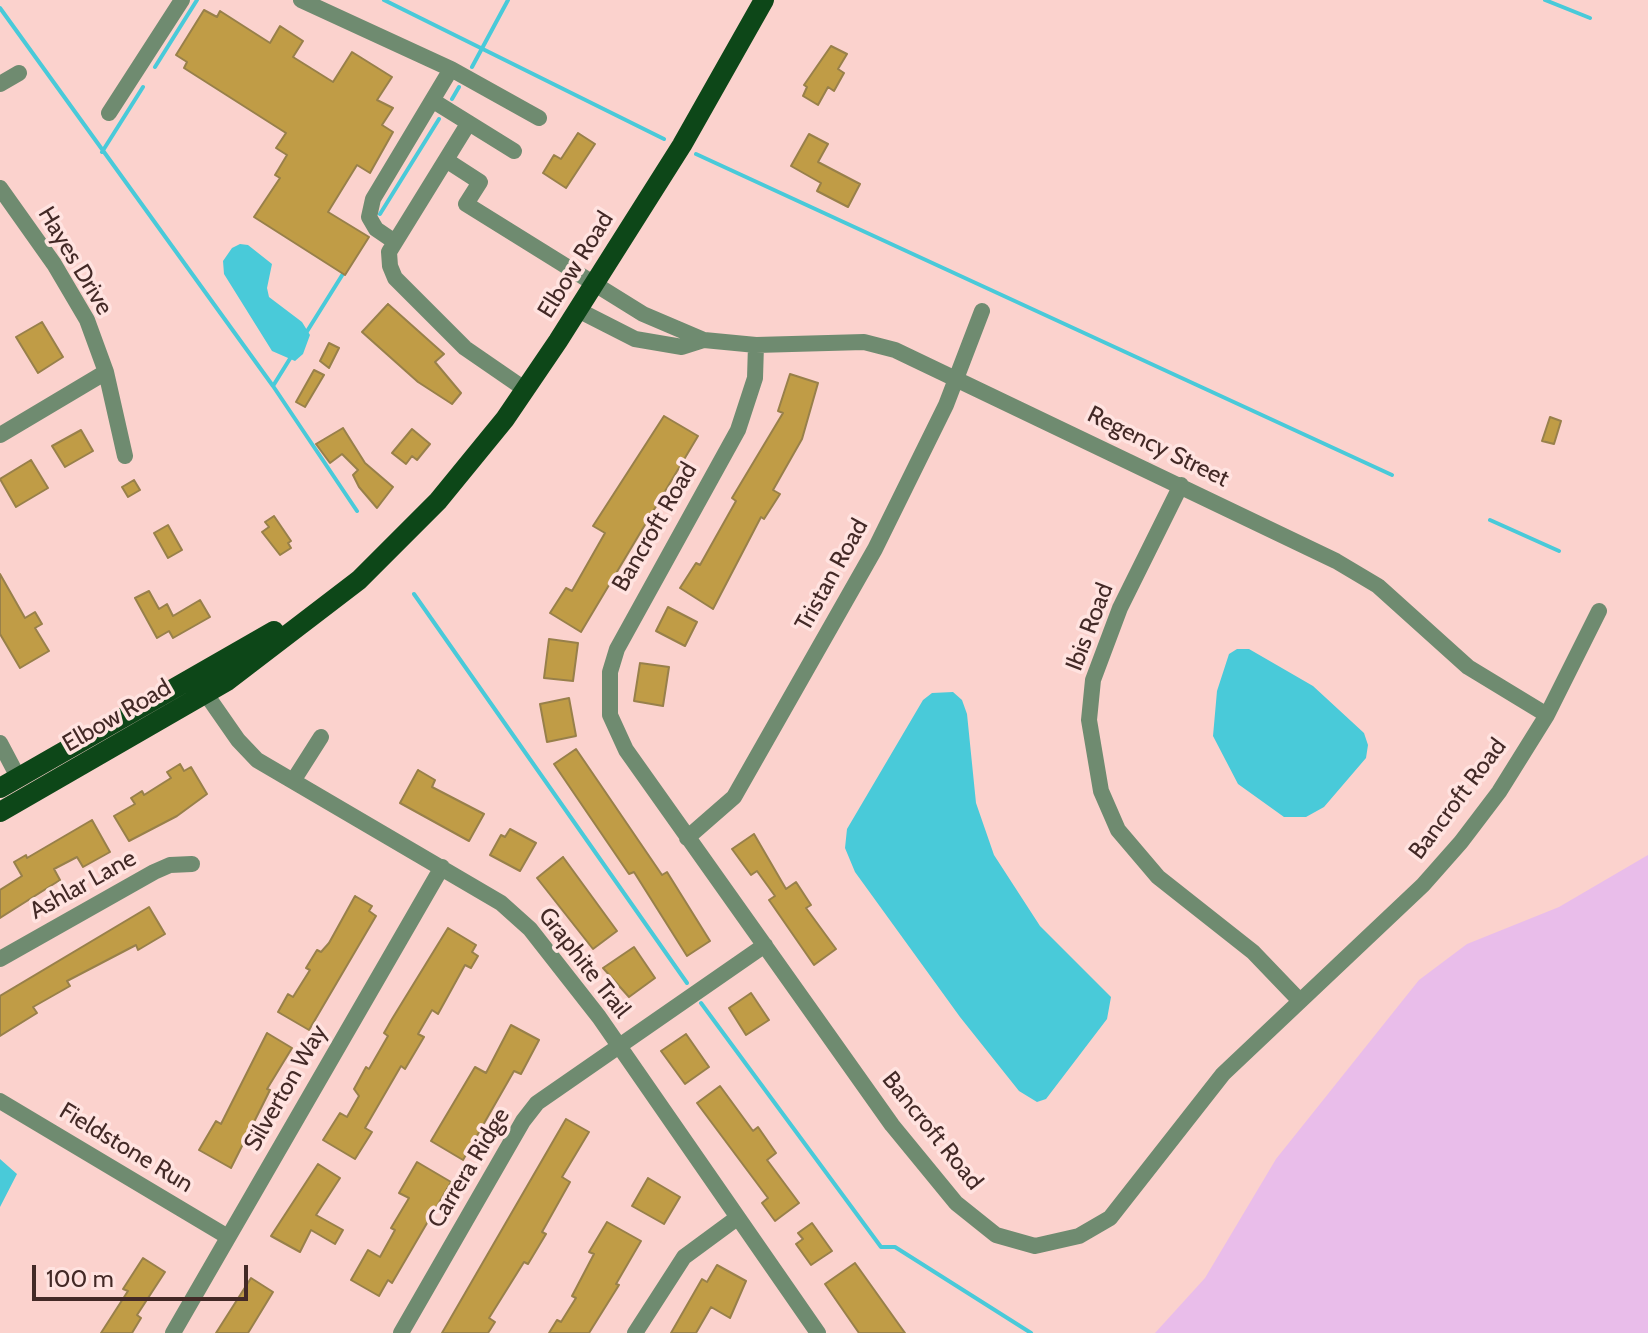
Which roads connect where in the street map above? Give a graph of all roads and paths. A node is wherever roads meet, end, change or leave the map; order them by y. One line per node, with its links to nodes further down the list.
1 (182, 0): 8 (street)
2 (301, 0): 4 (street)
3 (764, 0): 15 (main road, Elbow Road)
4 (451, 69): 7 (street); 9 (street)
5 (19, 73): 6 (street)
6 (0, 84)
7 (435, 102): 10 (street); 14 (street)
8 (109, 113)
9 (539, 118)
10 (468, 124): 11 (street); 12 (street)
11 (514, 151)
12 (446, 160): 14 (street); 15 (street, Regency Street)
13 (0, 188): 20 (street, Hayes Drive)
14 (395, 242): 22 (street)
15 (593, 286): 16 (main road, Elbow Road); 18 (street, Regency Street)
16 (578, 310): 18 (street, Regency Street); 22 (main road, Elbow Road)
17 (982, 311): 21 (street, Tristan Road)
18 (704, 340): 19 (street, Regency Street)
19 (756, 345): 21 (street, Regency Street); 34 (street, Bancroft Road)
20 (106, 372): 23 (street); 24 (street, Hayes Drive)
21 (957, 378): 25 (street, Regency Street); 34 (street, Tristan Road)
22 (526, 390): 27 (main road, Elbow Road)
23 (0, 435)
24 (125, 456)
25 (1181, 485): 28 (street, Regency Street); 39 (street, Ibis Road)
26 (1599, 611): 28 (street, Bancroft Road)
27 (201, 687): 31 (street, Graphite Trail); 32 (main road, Elbow Road); 33 (main road, Elbow Road)
28 (1547, 715): 39 (street, Bancroft Road)
29 (321, 737): 31 (street)
30 (0, 743): 32 (street)
31 (293, 781): 36 (street, Graphite Trail)
32 (9, 783)
33 (0, 812)
34 (687, 838): 37 (street, Bancroft Road)
35 (192, 864): 38 (street, Ashlar Lane)
36 (442, 867): 40 (street, Graphite Trail); 43 (street, Silverton Way)
37 (765, 945): 39 (street, Bancroft Road); 40 (street, Carrera Ridge)
38 (0, 959)
39 (1300, 1001)
40 (617, 1045): 42 (street, Graphite Trail); 45 (street, Carrera Ridge)
41 (0, 1101): 43 (street, Fieldstone Run)
42 (737, 1218): 46 (street); 47 (street, Graphite Trail)
43 (228, 1237): 44 (street, Silverton Way)
44 (173, 1333)
45 (401, 1333)
46 (635, 1333)
47 (818, 1333)

